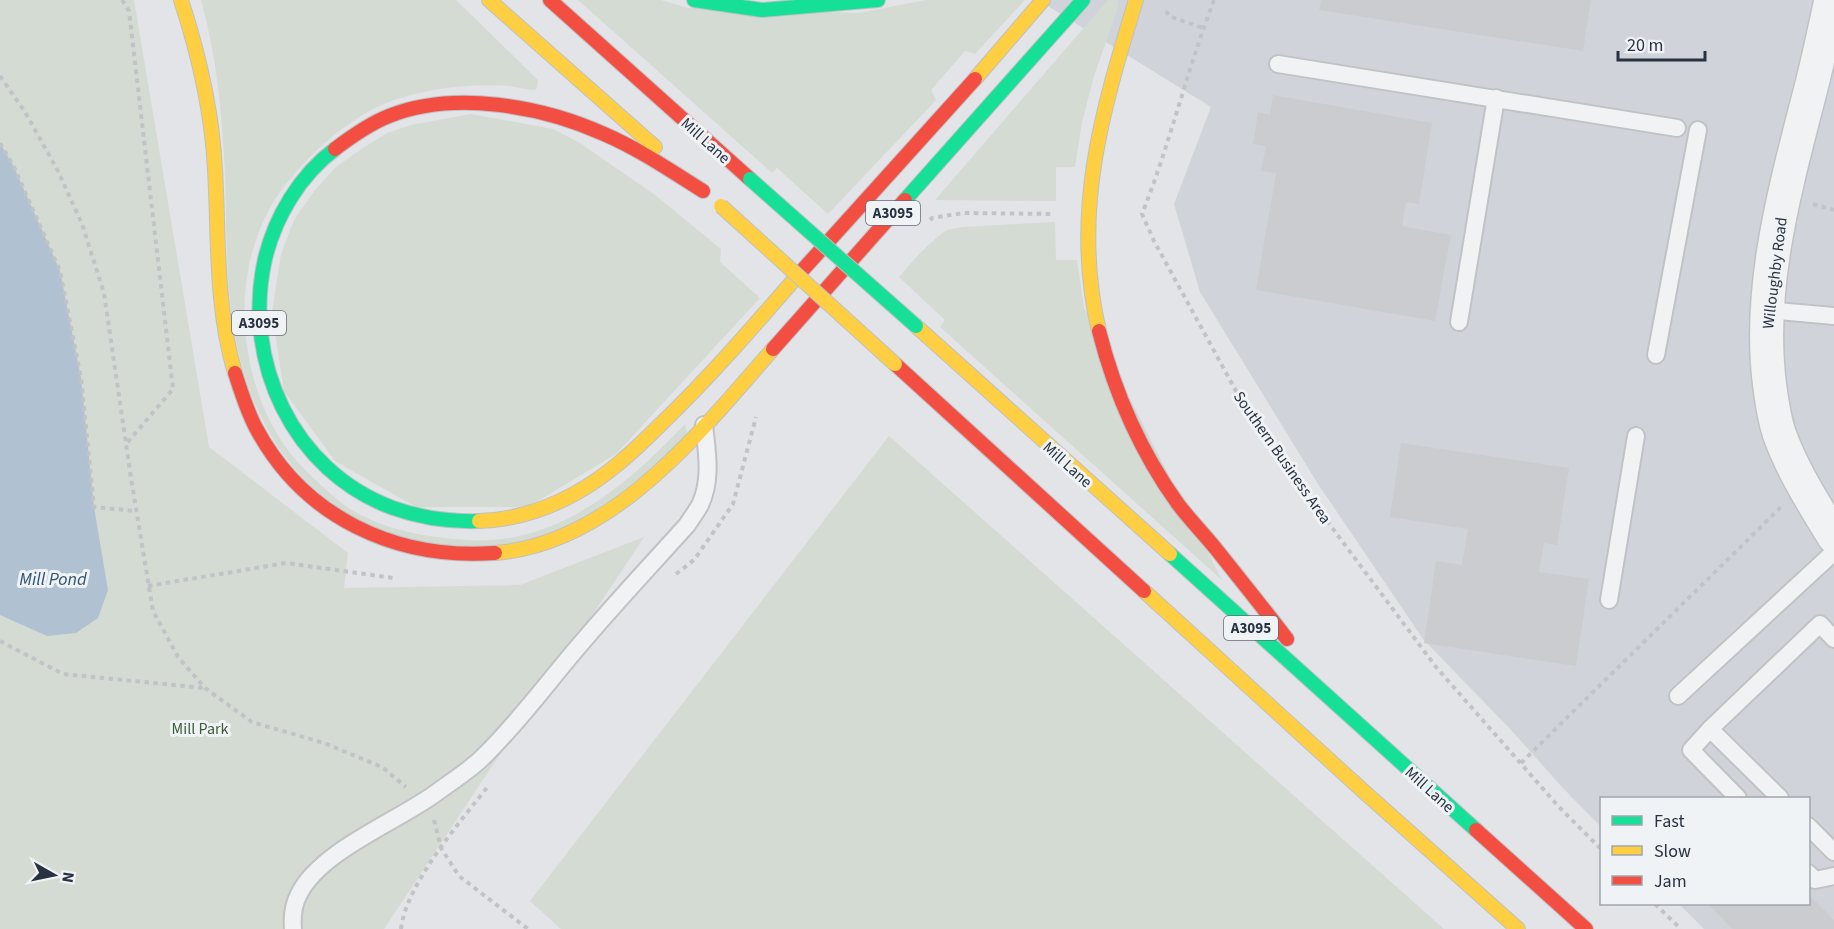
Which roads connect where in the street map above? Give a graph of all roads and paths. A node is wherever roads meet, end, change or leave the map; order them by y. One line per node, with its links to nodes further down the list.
1 (122, 0): 30 (path)
2 (181, 0): 28 (main road, A3095)
3 (489, 0): 20 (main road, A3095)
4 (550, 0): 40 (main road, Mill Lane / A3095, bridge)
5 (694, 0): 6 (main road)
6 (878, 0)
7 (1043, 0): 27 (main road, A3095)
8 (1083, 0): 28 (main road, A3095)
9 (1136, 0): 40 (main road, A3095)
10 (1214, 0): 13 (path, Southern Business Area)
11 (1831, 0): 23 (street, Willoughby Road)
12 (1164, 8): 13 (path)
13 (1203, 28): 42 (path, Southern Business Area)
14 (1278, 64): 16 (lane)
15 (0, 76): 30 (path)
16 (1496, 98): 17 (lane); 25 (lane)
17 (1677, 128)
18 (1698, 130): 26 (lane)
19 (0, 143): 32 (path)
20 (703, 191): 27 (main road, A3095); 57 (main road, A3095, bridge)
21 (1816, 204): 22 (path)
22 (1834, 210)
23 (1766, 310): 24 (lane); 33 (street, Willoughby Road)
24 (1834, 316)
25 (1459, 322)
26 (1656, 355)
27 (701, 385): 28 (lane)
28 (705, 428): 54 (lane)
29 (1636, 436): 35 (lane)
30 (126, 443): 32 (path)
31 (1784, 505): 42 (path)
32 (136, 511): 38 (path)
33 (1834, 537)
34 (1834, 552): 39 (lane)
35 (1609, 600)
36 (1834, 639): 41 (lane)
37 (0, 641): 38 (path)
38 (205, 688): 43 (path)
39 (1678, 696)
40 (1342, 710): 58 (main road, Mill Lane / A3095)
41 (1710, 729): 44 (lane); 45 (lane)
42 (1521, 763): 48 (path, Southern Business Area)
43 (408, 789)
44 (1737, 797)
45 (1779, 797)
46 (1810, 827): 49 (lane)
47 (441, 848): 53 (path)
48 (1600, 848)
49 (1834, 852)
50 (1810, 874): 51 (lane)
51 (1834, 876)
52 (1658, 905): 59 (path)
53 (519, 923): 55 (path); 56 (path)
54 (292, 929)
55 (520, 929)
56 (528, 929)
57 (1518, 929)
58 (1586, 929)
59 (1681, 929)

